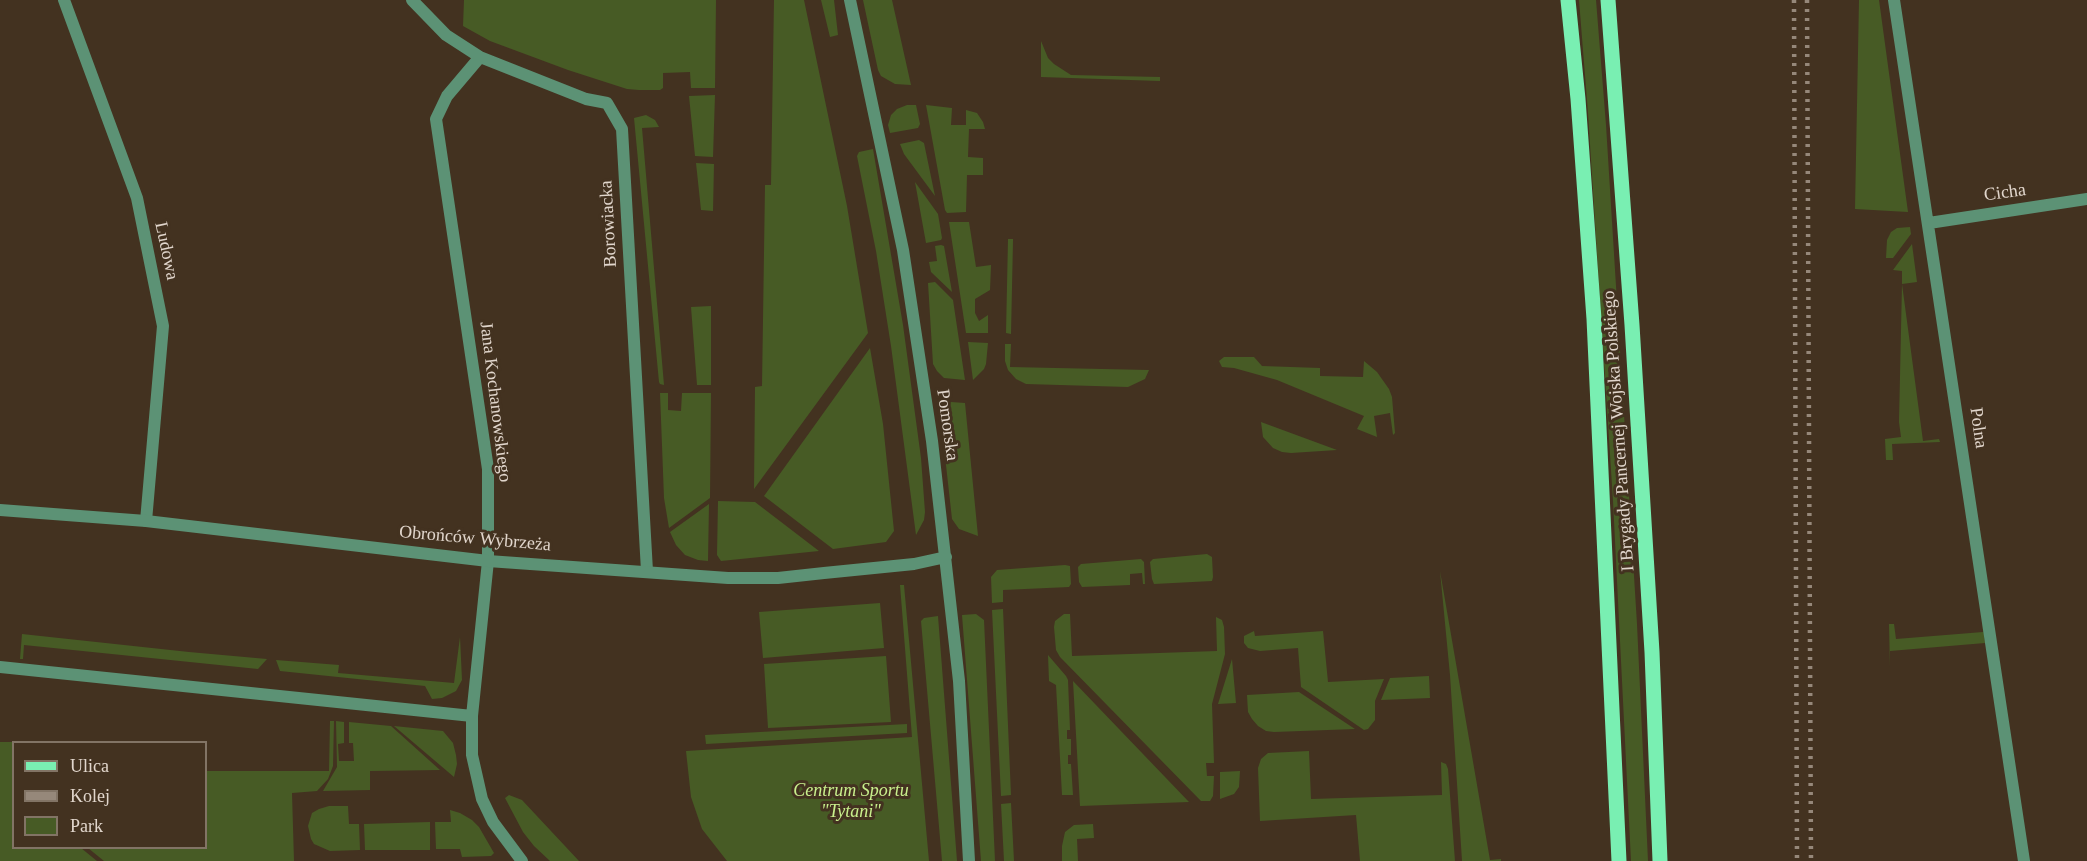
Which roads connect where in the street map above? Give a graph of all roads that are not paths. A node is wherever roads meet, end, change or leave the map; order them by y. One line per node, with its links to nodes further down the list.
1 (64, 0): 11 (street, Ludowa)
2 (412, 0): 7 (street, Borowiacka)
3 (850, 0): 12 (street, Pomorska)
4 (1568, 0): 19 (main road, I Brygady Pancernej Wojska Polskiego)
5 (1608, 0): 20 (main road, I Brygady Pancernej Wojska Polskiego)
6 (1894, 0): 9 (street, Polna)
7 (480, 57): 13 (street, Jana Kochanowskiego); 14 (street, Borowiacka)
8 (2087, 199): 9 (street, Cicha)
9 (1929, 223): 21 (street, Polna)
10 (0, 510): 11 (street, Obrońców Wybrzeża)
11 (146, 521): 13 (street, Obrońców Wybrzeża)
12 (946, 557): 14 (street, Obrońców Wybrzeża); 18 (street, Pomorska)
13 (488, 561): 14 (street, Obrońców Wybrzeża); 16 (street, Jana Kochanowskiego)
14 (647, 571)
15 (0, 667): 16 (street)
16 (472, 716): 17 (street, Jana Kochanowskiego)
17 (522, 861)
18 (969, 861)
19 (1619, 861)
20 (1660, 861)
21 (2024, 861)

